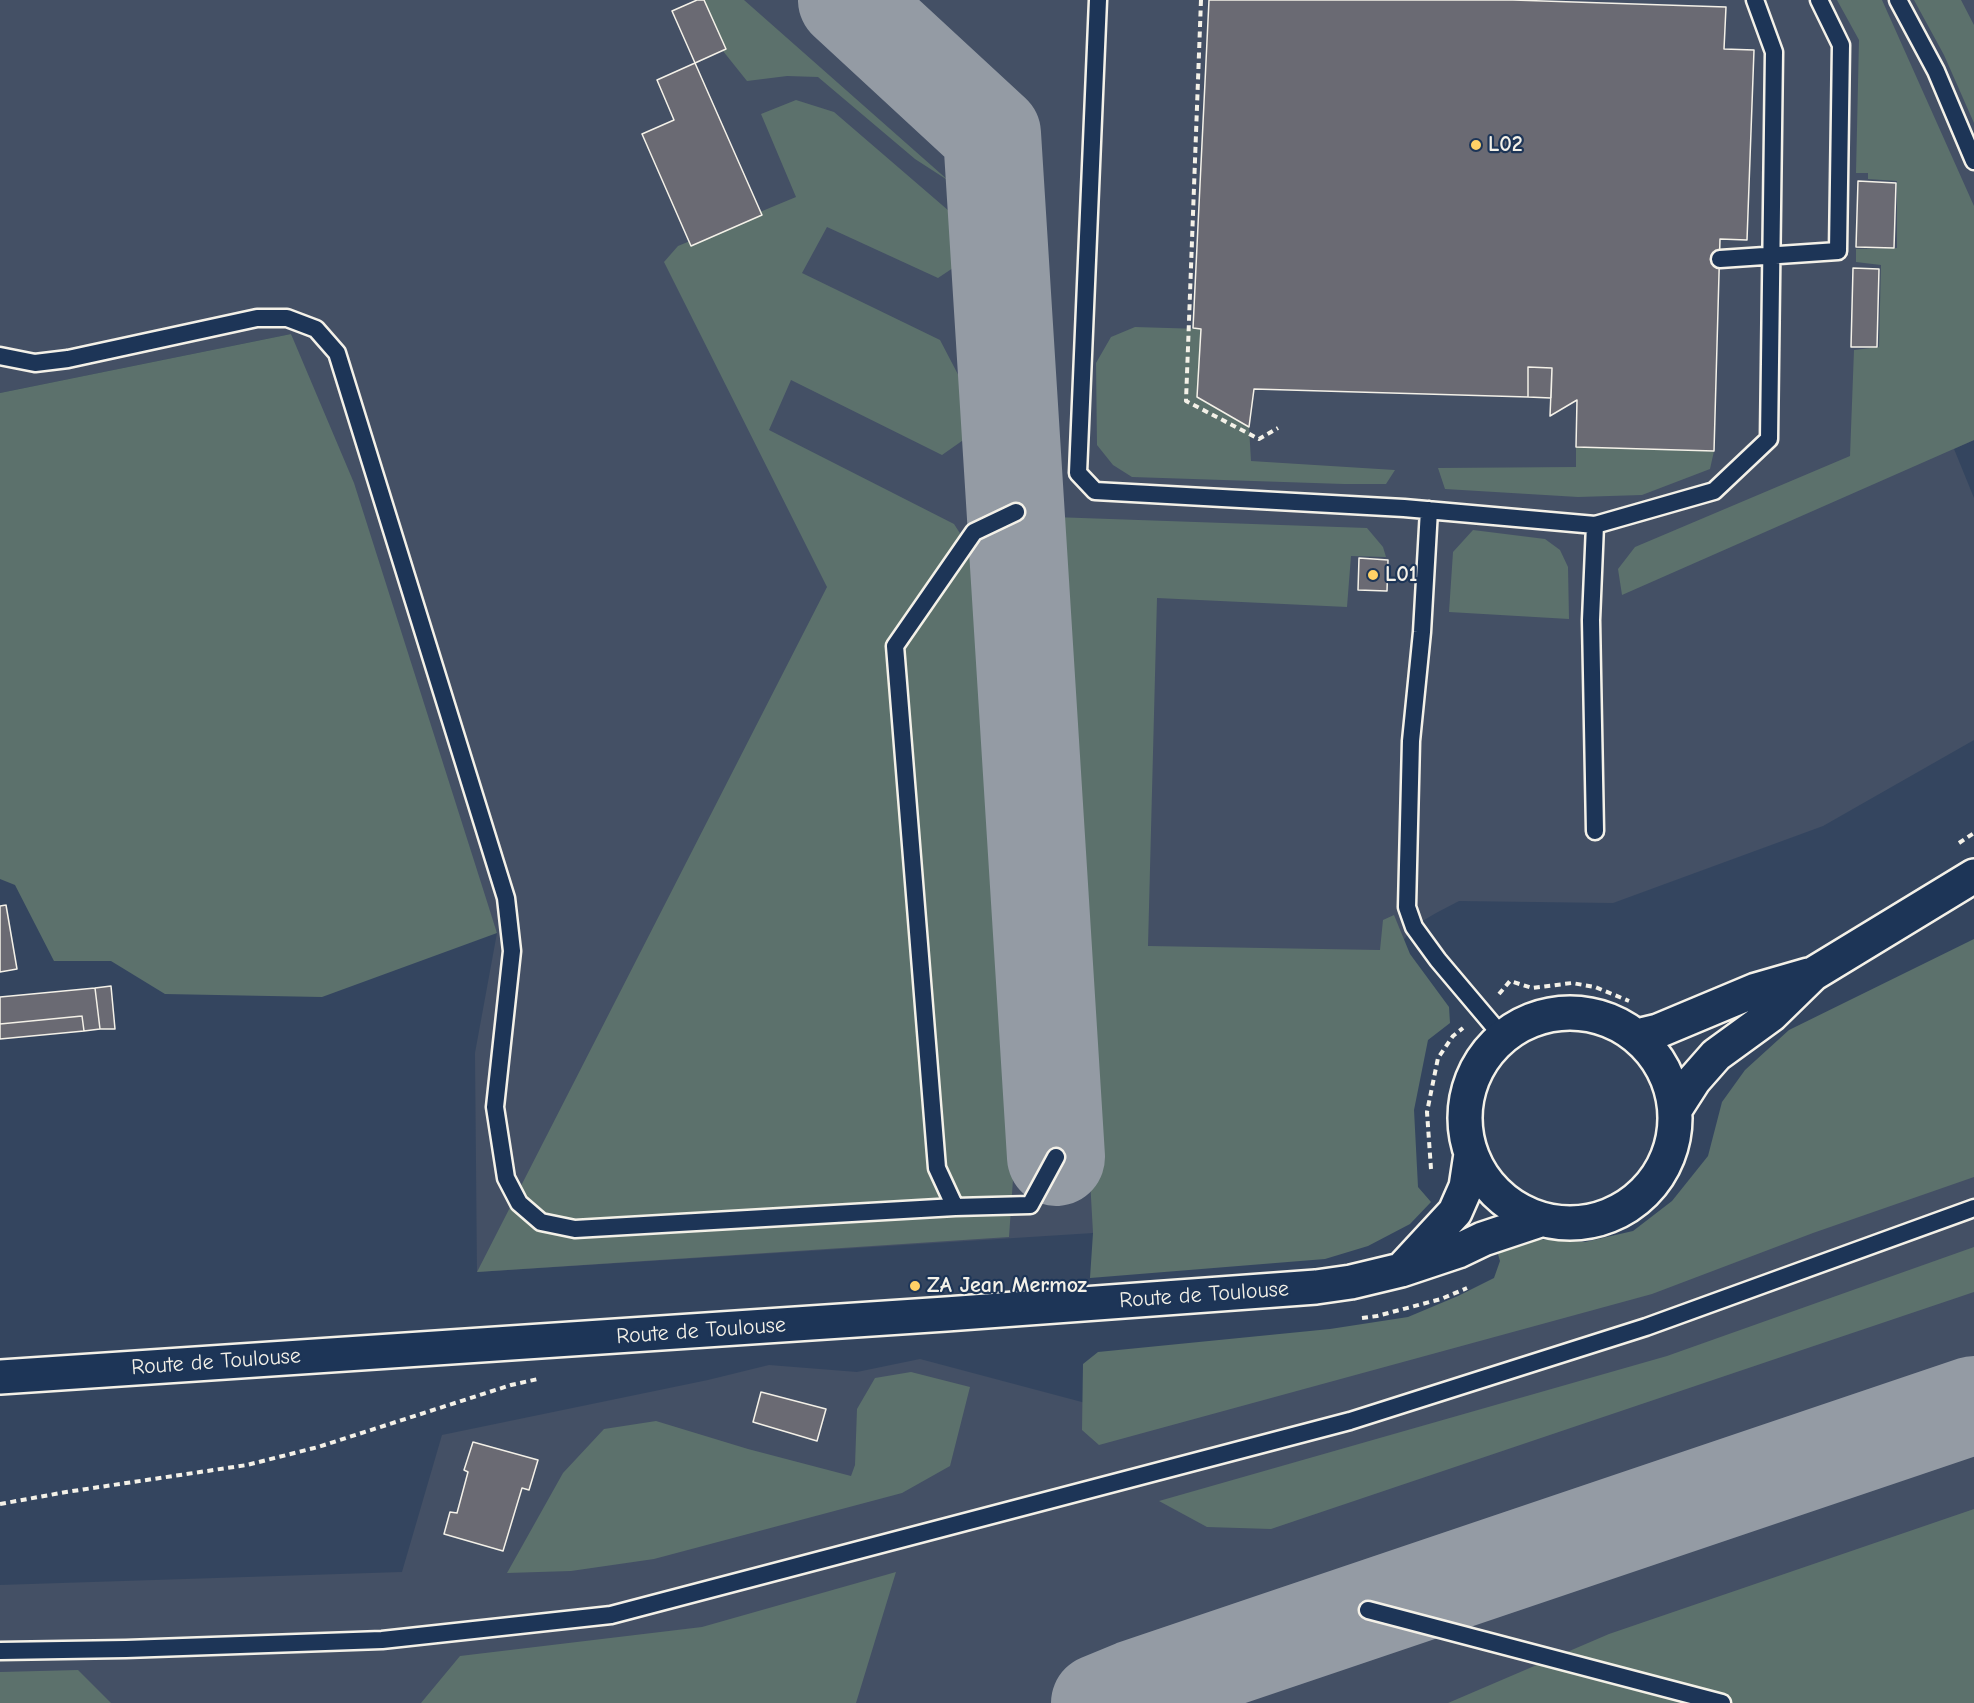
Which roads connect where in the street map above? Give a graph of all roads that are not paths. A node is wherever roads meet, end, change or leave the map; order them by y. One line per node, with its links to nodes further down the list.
1 (1098, 0): 9 (lane)
2 (1755, 0): 6 (lane)
3 (1819, 0): 6 (lane)
4 (1898, 0): 5 (lane)
5 (1974, 161)
6 (1771, 255): 7 (lane); 11 (lane)
7 (1720, 259)
8 (0, 356): 20 (lane)
9 (1429, 510): 11 (lane); 16 (lane)
10 (1016, 512): 20 (lane)
11 (1595, 525): 12 (lane)
12 (1595, 831)
13 (1974, 876): 14 (main road)
14 (1813, 974): 15 (main road); 17 (main road)
15 (1638, 1036): 16 (main road); 17 (main road)
16 (1503, 1037): 18 (main road)
17 (1676, 1108): 22 (main road)
18 (1471, 1154): 22 (main road); 23 (main road)
19 (1056, 1157): 20 (lane)
20 (956, 1207)
21 (1974, 1208): 26 (lane)
22 (1540, 1220): 23 (main road, Route de Toulouse)
23 (1401, 1270): 24 (main road, Route de Toulouse)
24 (0, 1377)
25 (1368, 1610): 27 (lane)
26 (0, 1651)
27 (1722, 1703)

